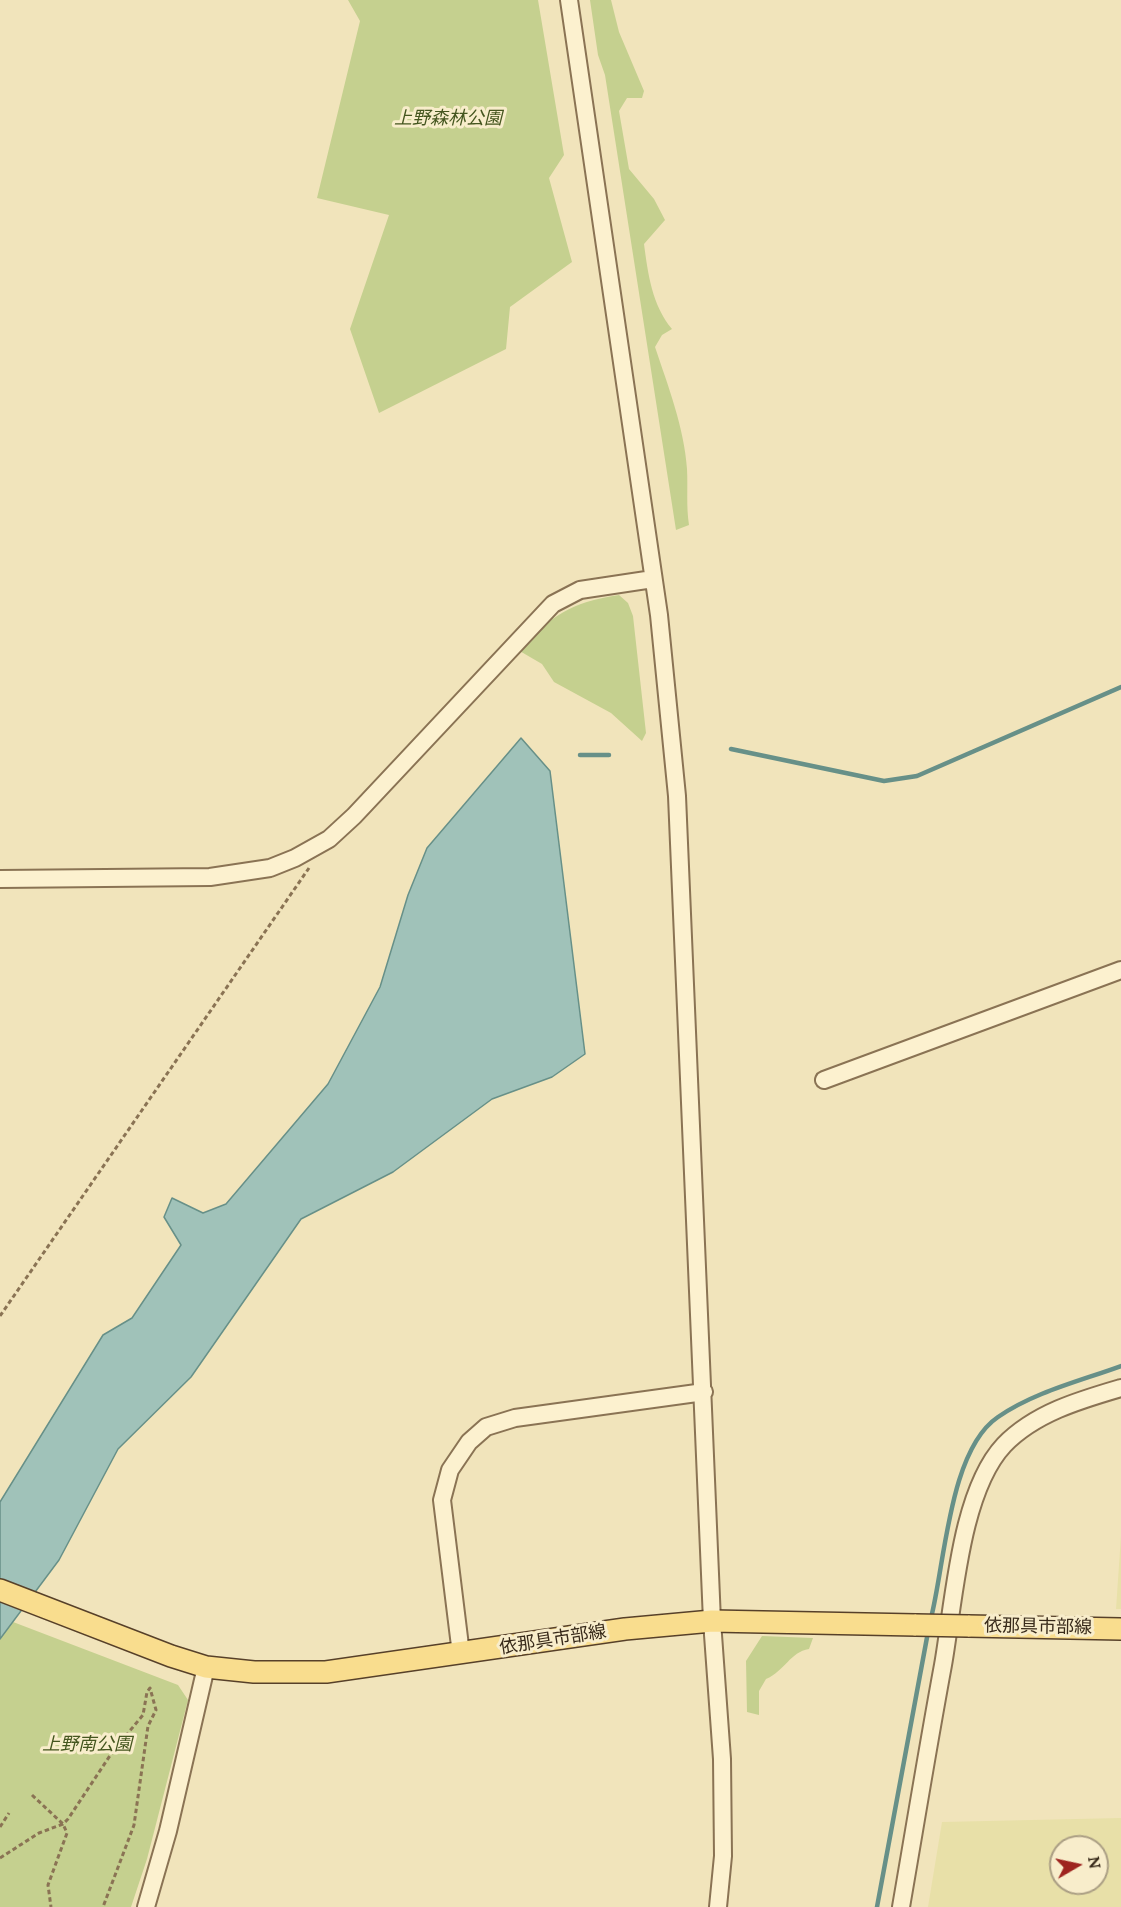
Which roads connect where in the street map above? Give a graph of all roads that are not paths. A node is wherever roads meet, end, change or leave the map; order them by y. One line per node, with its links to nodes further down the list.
1 (569, 0): 2 (street)
2 (653, 579): 3 (street); 7 (street)
3 (0, 879)
4 (1121, 970): 5 (street)
5 (824, 1080)
6 (1121, 1388): 15 (street)
7 (704, 1392): 9 (street); 11 (street)
8 (0, 1590): 12 (main road, 依那具市部線)
9 (712, 1621): 10 (main road, 依那具市部線, bridge); 11 (main road, 依那具市部線); 14 (street)
10 (1121, 1629)
11 (461, 1654): 12 (main road, 依那具市部線)
12 (206, 1667): 13 (street)
13 (146, 1907)
14 (718, 1907)
15 (901, 1907)

